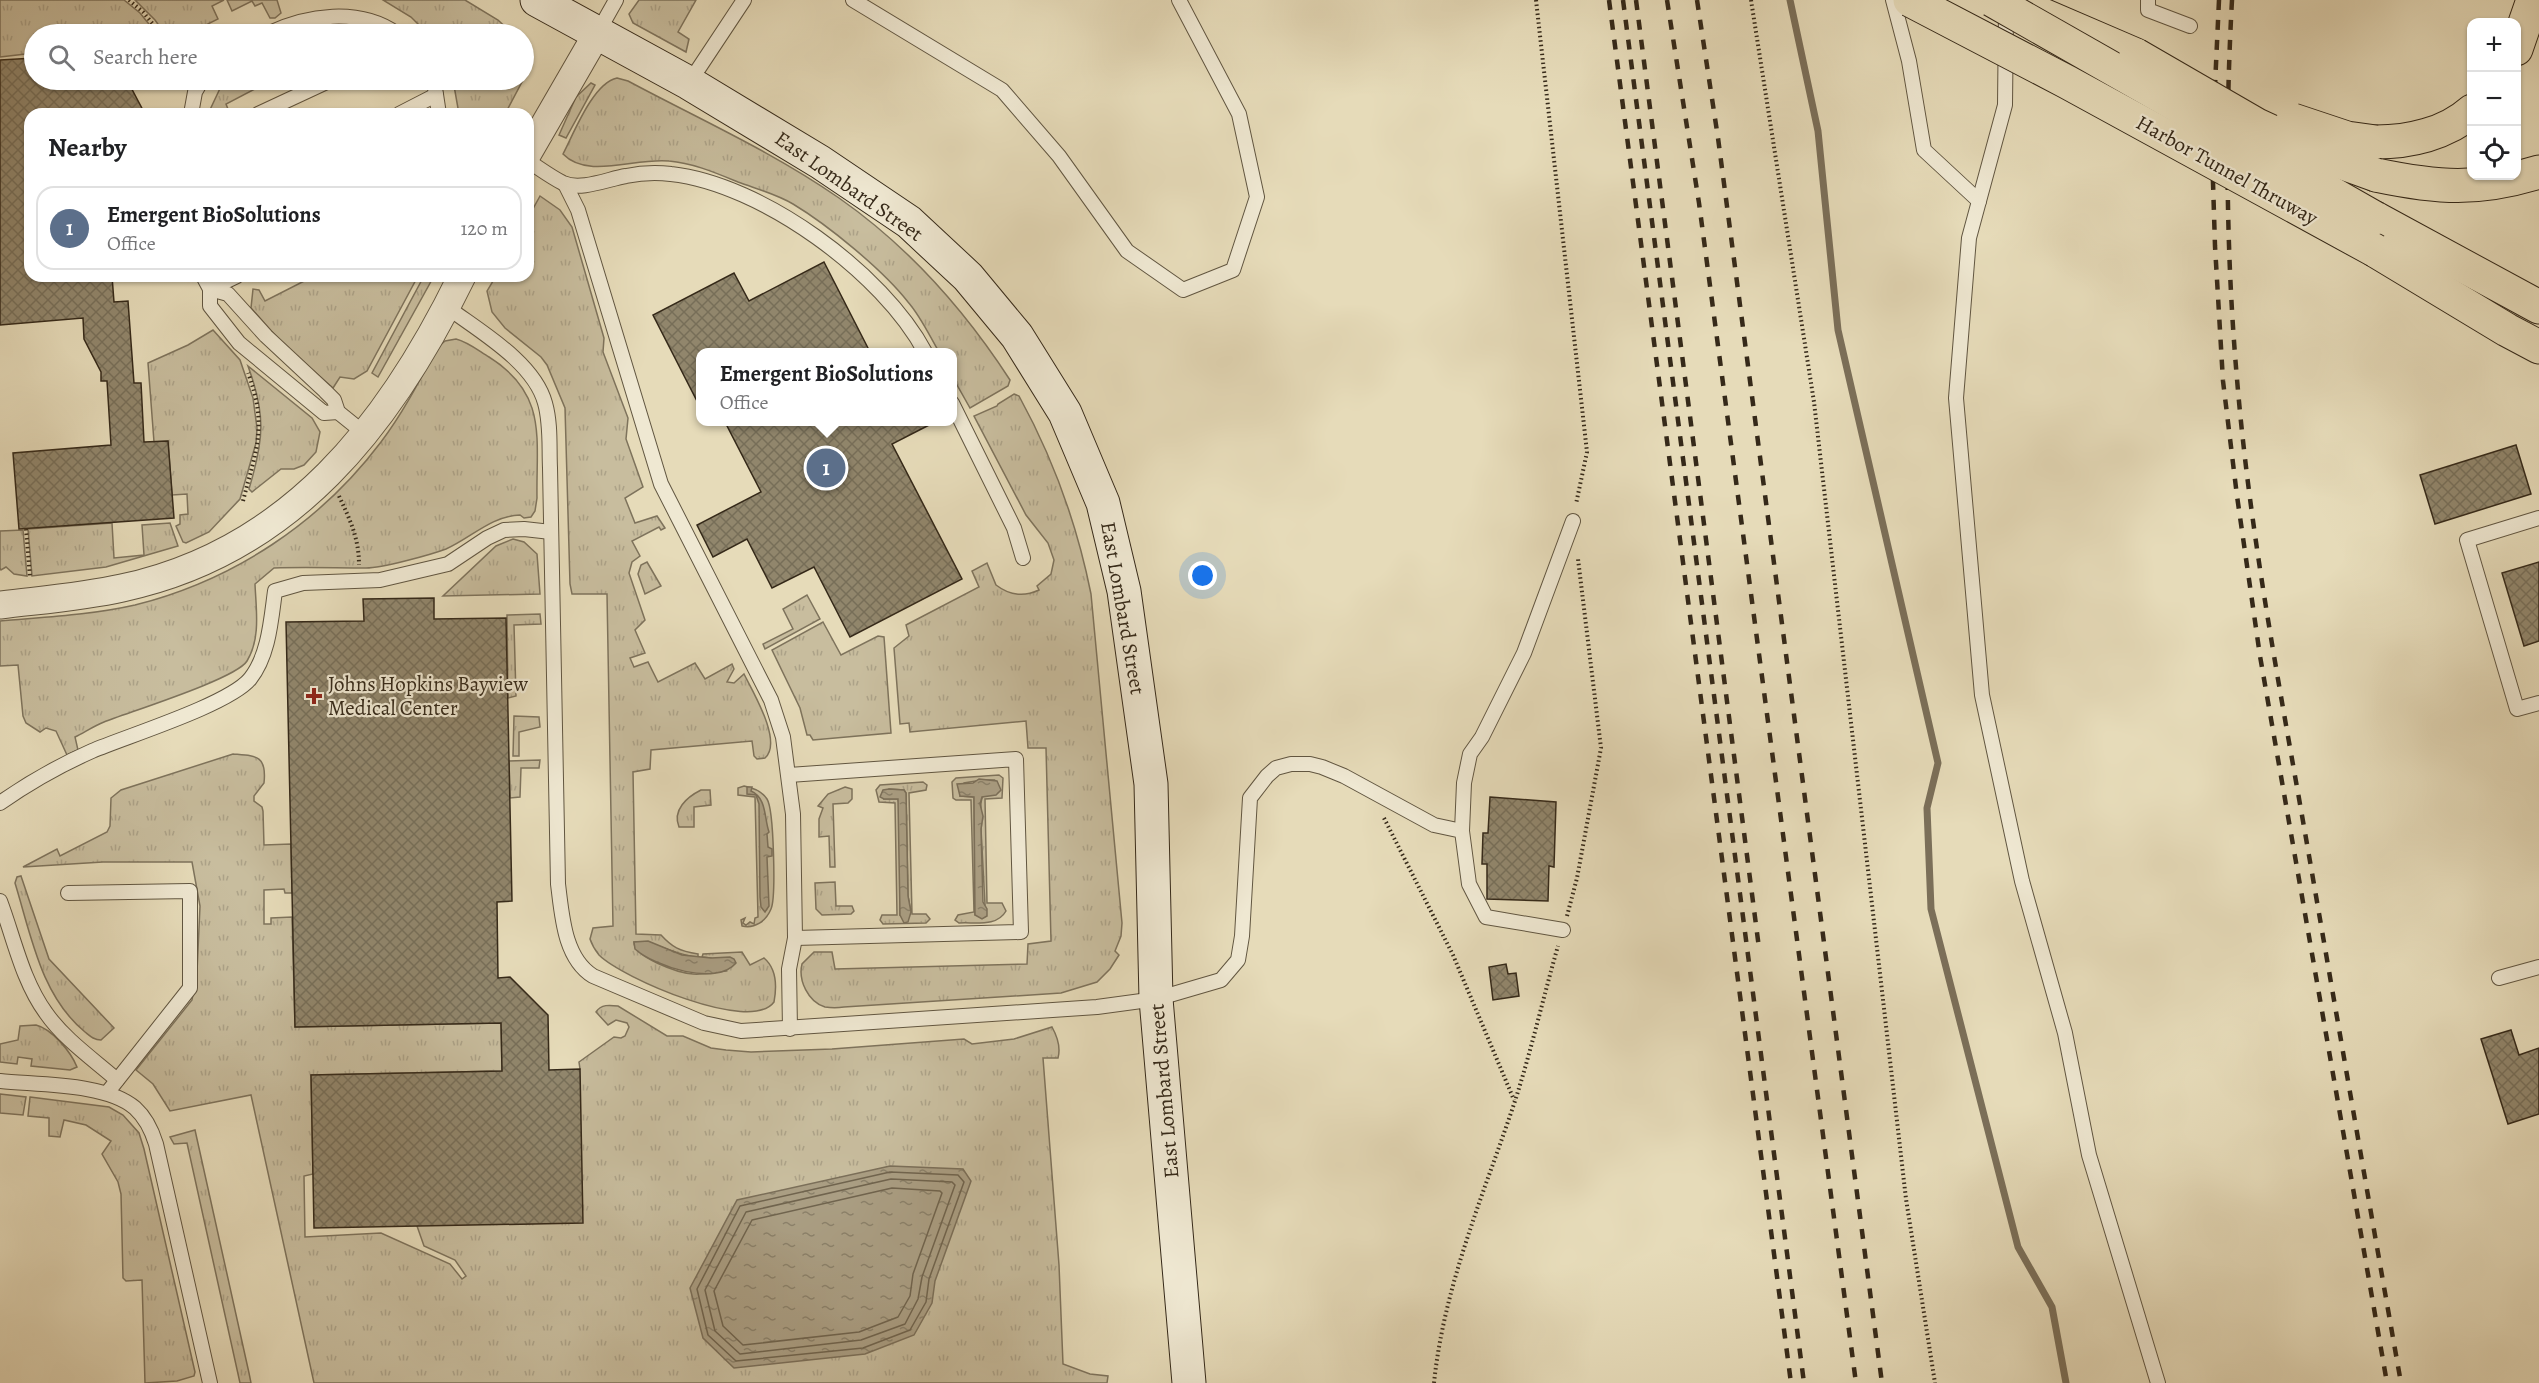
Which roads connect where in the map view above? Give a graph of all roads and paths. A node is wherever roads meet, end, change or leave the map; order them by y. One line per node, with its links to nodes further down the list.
1 (129, 0): 15 (path)
2 (537, 0): 19 (main road, East Lombard Street)
3 (616, 0): 19 (lane)
4 (744, 0): 22 (lane)
5 (853, 0): 6 (lane)
6 (1179, 0)
7 (1536, 0): 52 (path)
8 (1751, 0): 80 (path)
9 (1893, 0): 36 (lane)
10 (1910, 0): 43 (highway, Harbor Tunnel Thruway, bridge)
11 (1992, 0): 42 (highway, Harbor Tunnel Thruway, bridge)
12 (2008, 0): 21 (highway); 36 (lane)
13 (2148, 0): 18 (lane)
14 (2533, 0): 20 (highway)
15 (153, 24)
16 (294, 24): 17 (lane)
17 (379, 24)
18 (2190, 26)
19 (598, 32): 22 (main road, East Lombard Street); 32 (street)
20 (2521, 37)
21 (2136, 55): 31 (highway, bridge); 34 (highway, bridge)
22 (689, 82): 71 (main road, East Lombard Street)
23 (196, 90): 27 (lane)
24 (310, 90): 28 (lane)
25 (435, 90): 26 (lane)
26 (436, 94): 29 (lane); 30 (lane)
27 (192, 108)
28 (271, 108)
29 (410, 108)
30 (438, 108)
31 (2467, 115)
32 (534, 143)
33 (534, 165): 35 (lane)
34 (2539, 172)
35 (565, 184): 44 (lane); 60 (lane)
36 (1979, 201): 81 (lane)
37 (206, 282): 40 (lane)
38 (225, 282): 40 (lane)
39 (459, 282): 41 (street)
40 (210, 289): 46 (lane); 46 (lane)
41 (447, 307): 48 (street); 54 (lane)
42 (2539, 307)
43 (2539, 347)
44 (924, 348)
45 (245, 367): 50 (path)
46 (338, 412): 48 (lane)
47 (957, 413): 55 (lane)
48 (364, 434): 49 (street)
49 (326, 478): 57 (path); 58 (street)
50 (243, 501)
51 (2539, 518): 59 (lane)
52 (1573, 521): 63 (lane); 66 (path)
53 (26, 529): 56 (path)
54 (551, 532): 57 (lane); 72 (lane)
55 (1023, 558)
56 (30, 578)
57 (361, 581): 62 (lane)
58 (0, 605)
59 (2539, 703)
60 (789, 775): 67 (lane); 67 (lane)
61 (1371, 791): 63 (lane); 71 (lane); 76 (path)
62 (0, 803)
63 (1462, 831): 66 (lane)
64 (68, 893): 73 (lane)
65 (0, 901): 68 (lane)
66 (1563, 930): 76 (path)
67 (795, 938): 72 (lane)
68 (7, 945): 73 (lane)
69 (2539, 967): 70 (lane)
70 (2499, 978)
71 (1156, 999): 72 (lane); 78 (main road, East Lombard Street)
72 (790, 1029)
73 (117, 1080): 75 (lane)
74 (0, 1081): 75 (lane)
75 (106, 1093): 77 (lane)
76 (1514, 1102): 79 (path)
77 (210, 1383)
78 (1189, 1383)
79 (1434, 1383)
80 (1935, 1383)
81 (2158, 1383)

